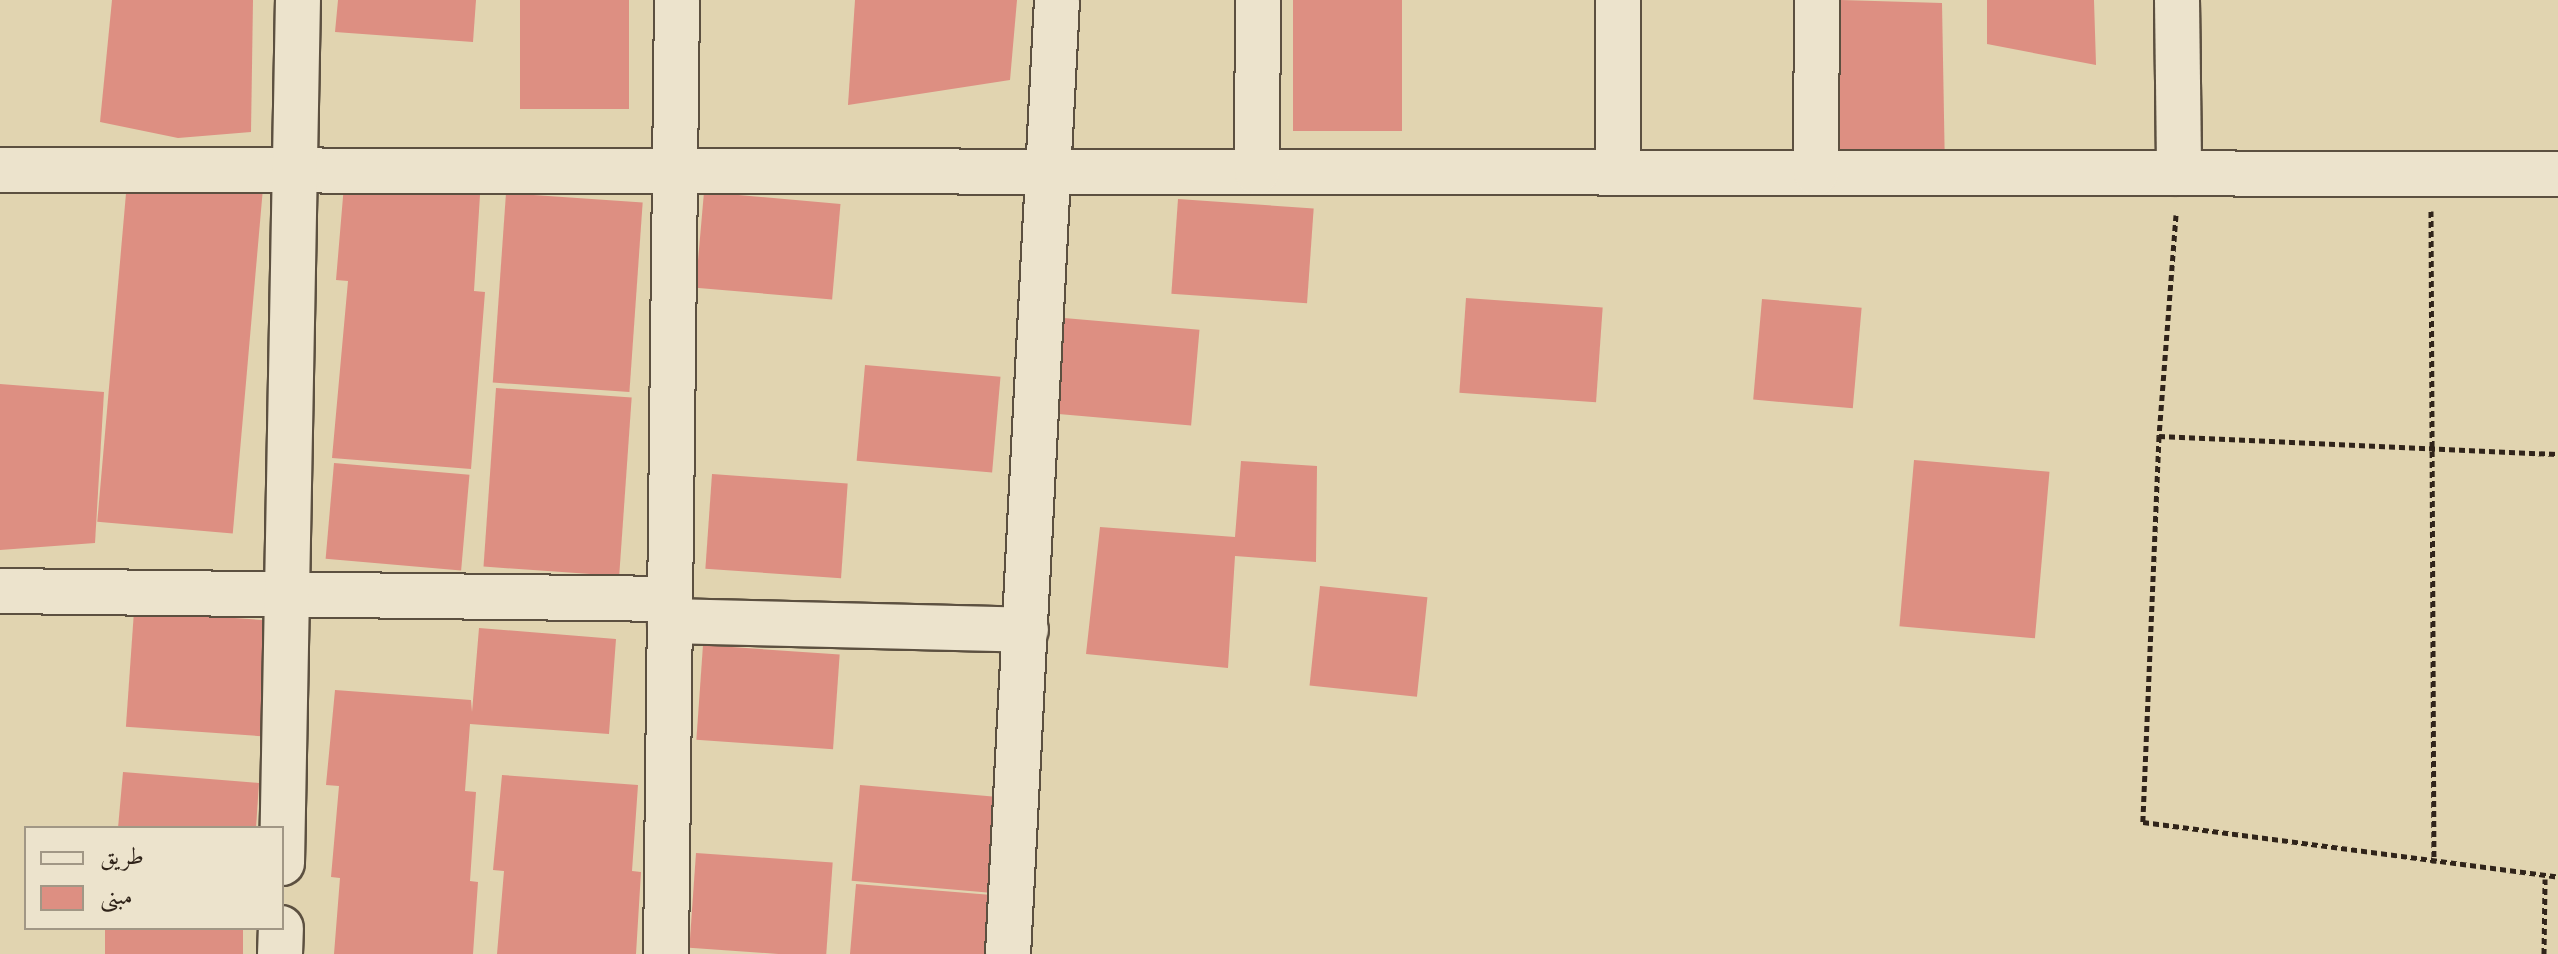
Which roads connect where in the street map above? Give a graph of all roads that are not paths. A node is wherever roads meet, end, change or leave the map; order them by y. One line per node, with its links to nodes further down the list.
1 (298, 0): 9 (street)
2 (677, 0): 10 (street)
3 (1057, 0): 11 (street)
4 (1258, 0): 12 (street)
5 (1618, 0): 13 (street)
6 (1817, 0): 14 (street)
7 (2177, 0): 15 (street)
8 (0, 170): 9 (street)
9 (297, 170): 10 (street); 18 (street)
10 (675, 171): 11 (street); 19 (street)
11 (1052, 171): 12 (street); 20 (street)
12 (1257, 172): 13 (street)
13 (1618, 173): 14 (street)
14 (1816, 173): 15 (street)
15 (2179, 173): 16 (street)
16 (2558, 174)
17 (0, 591): 18 (street)
18 (288, 594): 19 (street); 21 (street)
19 (670, 610): 20 (street); 24 (street)
20 (1026, 630): 25 (street)
21 (283, 826)
22 (281, 930): 23 (street)
23 (280, 954)
24 (666, 954)
25 (1008, 954)

